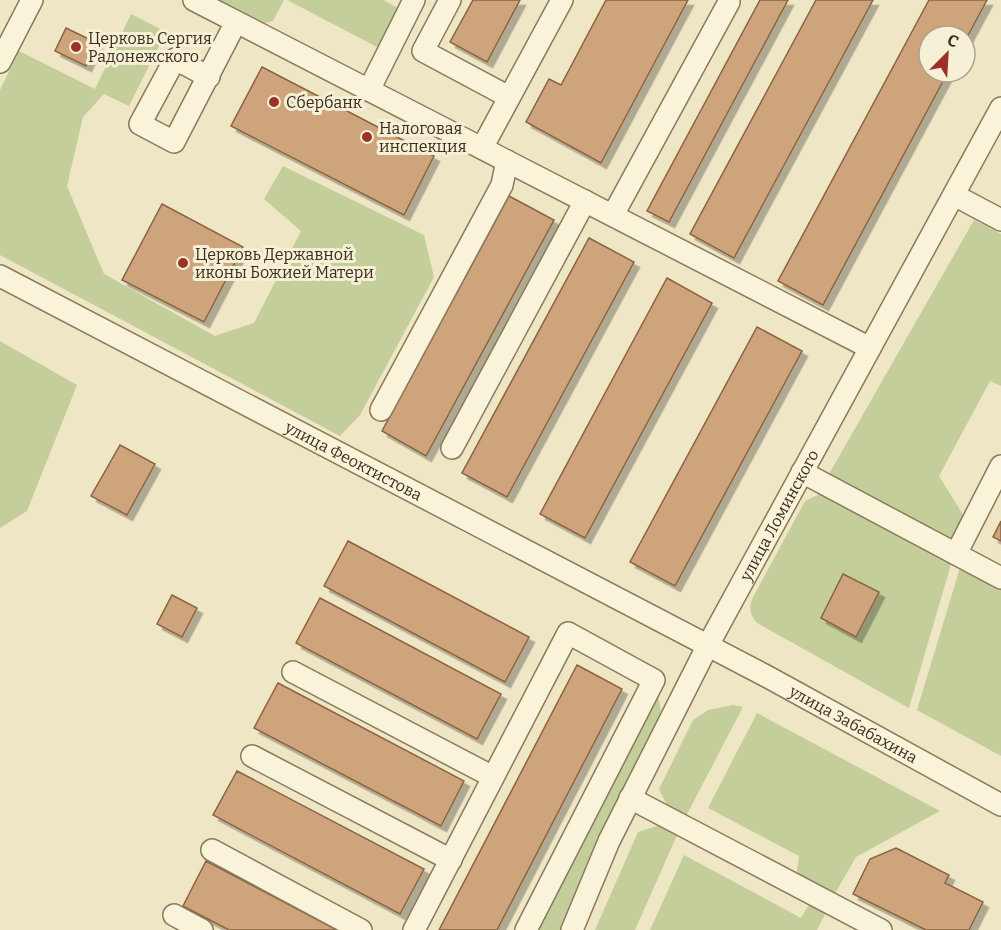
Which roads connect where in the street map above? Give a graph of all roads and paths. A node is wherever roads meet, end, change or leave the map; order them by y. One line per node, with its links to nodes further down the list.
1 (32, 0): 8 (street)
2 (194, 0): 7 (street)
3 (414, 0): 10 (street)
4 (450, 0): 11 (street)
5 (562, 0): 11 (street)
6 (729, 2): 17 (street)
7 (236, 22): 9 (street); 10 (street)
8 (0, 62)
9 (209, 77)
10 (369, 90): 13 (street)
11 (509, 97): 13 (street)
12 (1001, 108): 15 (street, улица Ломинского)
13 (482, 148): 14 (street)
14 (507, 161): 16 (street); 21 (street)
15 (954, 195): 18 (street); 20 (street, улица Ломинского)
16 (585, 201): 17 (street); 22 (street)
17 (613, 216): 20 (street)
18 (1001, 220)
19 (0, 276): 27 (street, улица Феоктистова)
20 (870, 348): 24 (street, улица Ломинского)
21 (381, 410)
22 (452, 448)
23 (1001, 466): 25 (street)
24 (802, 472): 25 (street); 27 (street, улица Ломинского)
25 (956, 554): 26 (street)
26 (1001, 579)
27 (707, 647): 31 (street, улица Ломинского); 32 (street, улица Забабахина)
28 (293, 672): 30 (street)
29 (252, 756): 34 (street)
30 (494, 777): 34 (street); 39 (street)
31 (630, 798): 40 (street, улица Ломинского); 41 (street)
32 (1001, 805)
33 (212, 850): 37 (street)
34 (451, 860): 38 (street)
35 (174, 915): 36 (street)
36 (202, 930)
37 (361, 930)
38 (414, 930)
39 (526, 930)
40 (572, 930)
41 (881, 930)

